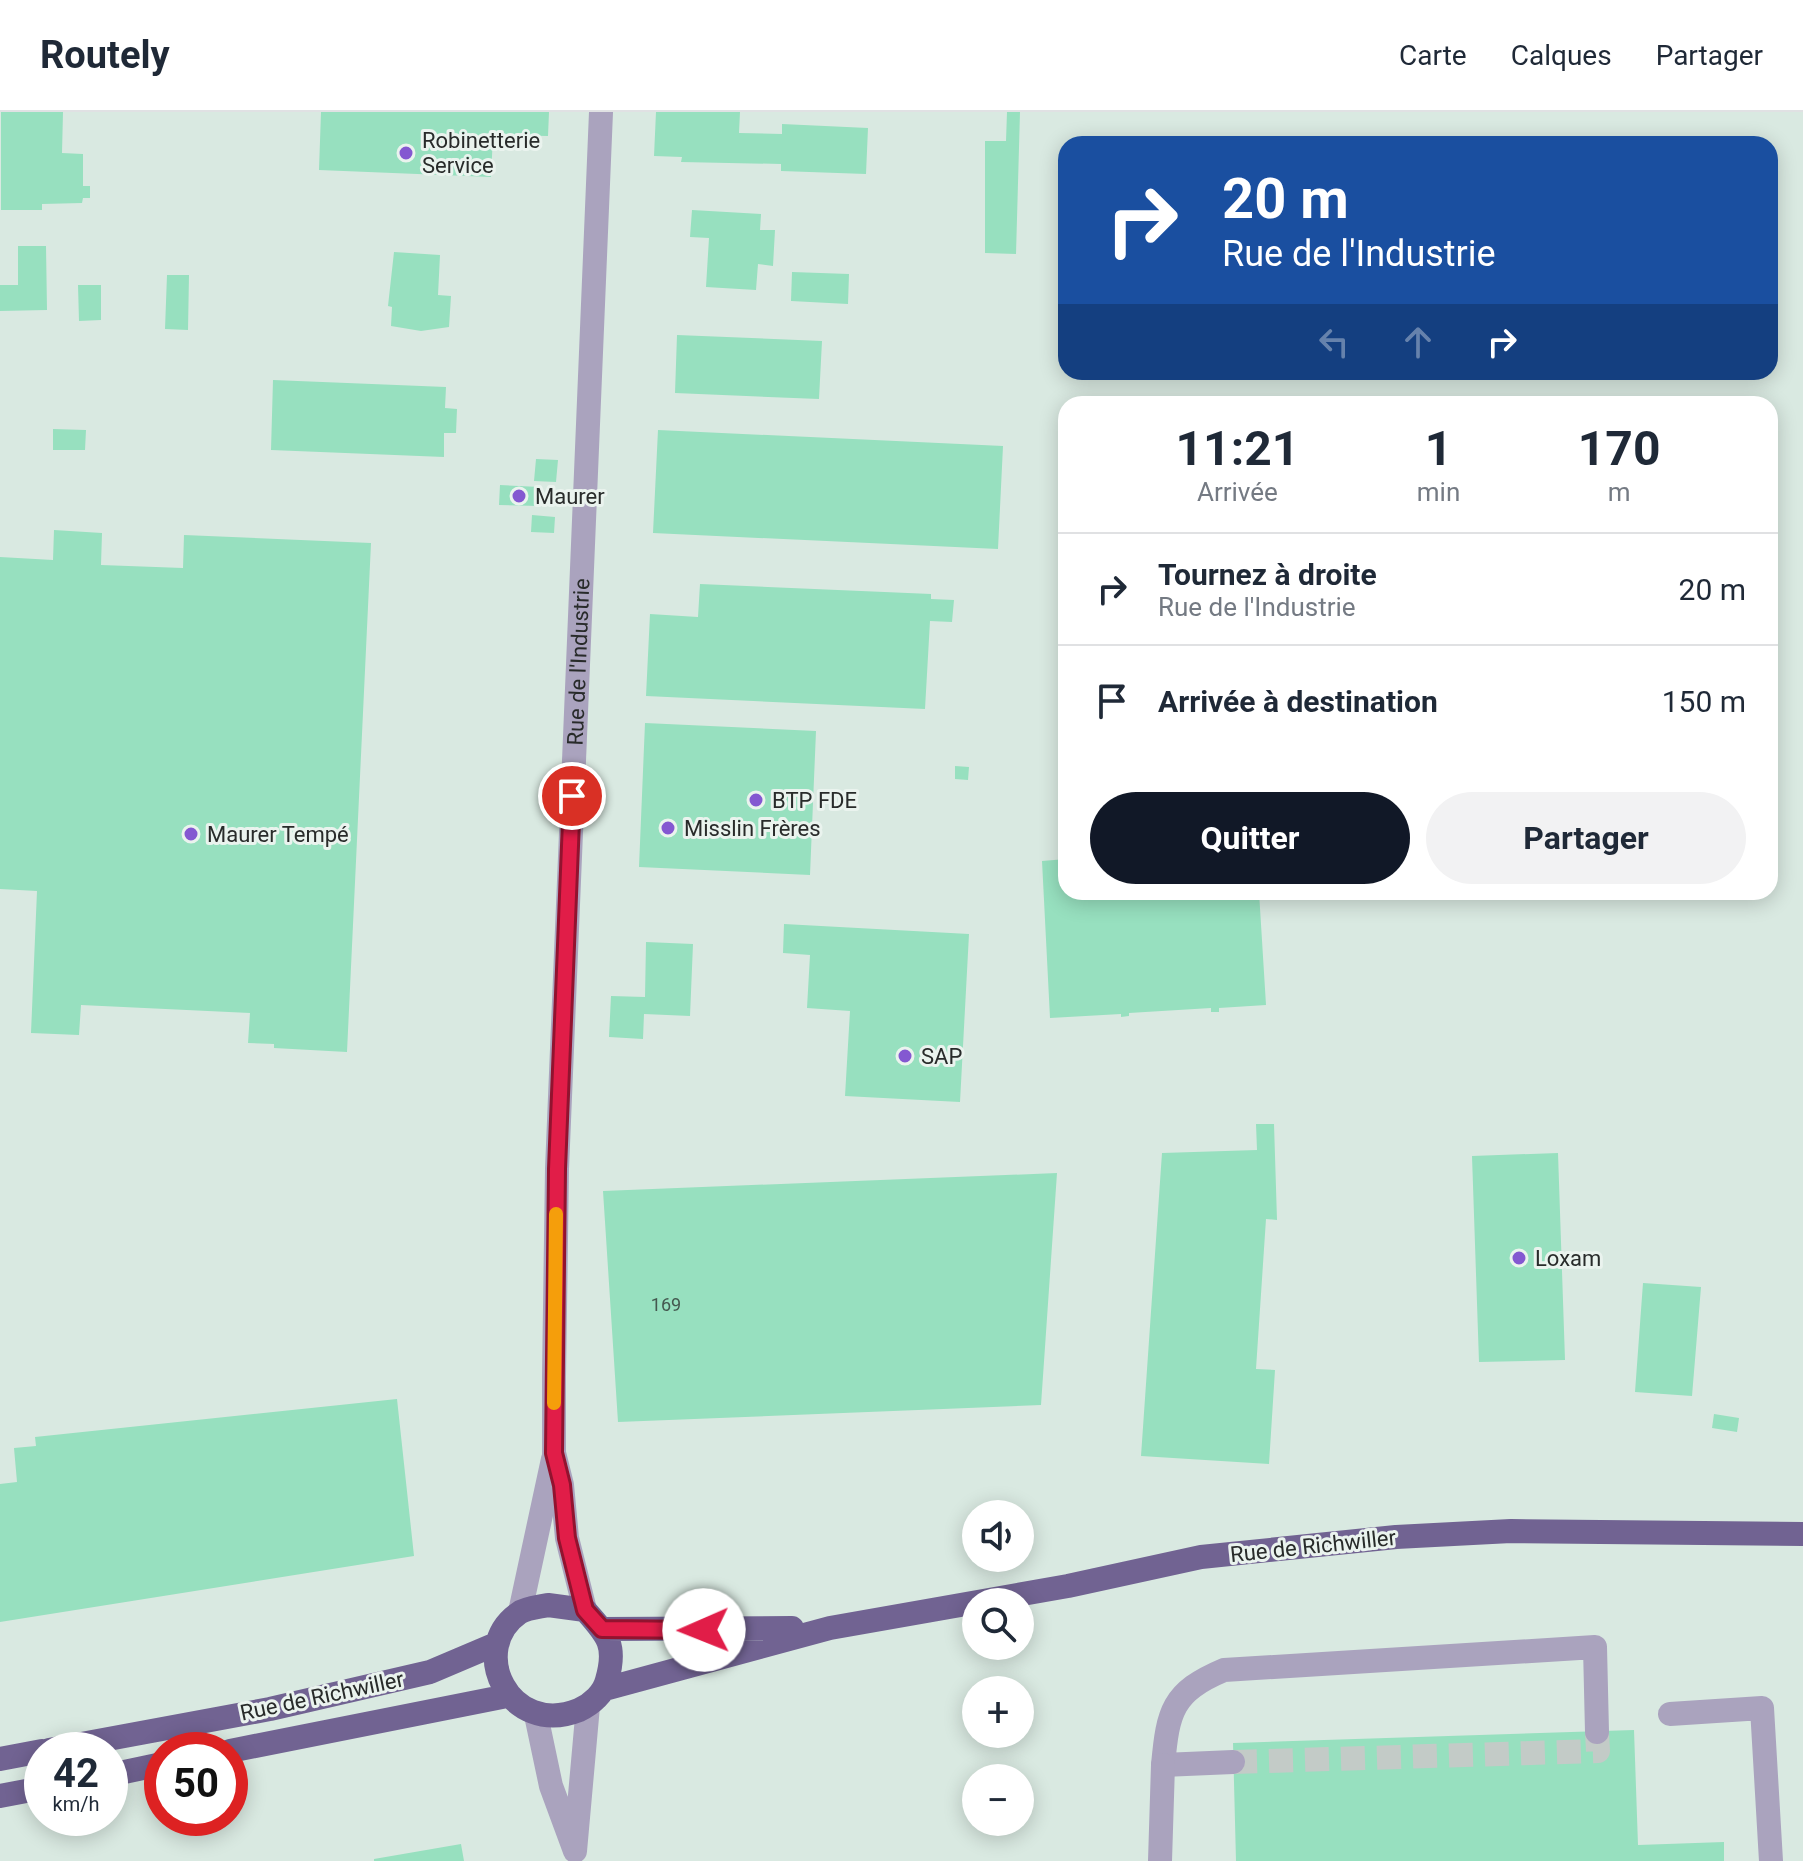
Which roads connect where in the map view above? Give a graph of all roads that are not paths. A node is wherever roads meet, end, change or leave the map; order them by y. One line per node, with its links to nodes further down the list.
1 (601, 112): 2 (street, Rue de l'Industrie)
2 (554, 1453): 4 (street, Rue de l'Industrie); 5 (street, Rue de l'Industrie)
3 (1803, 1534): 6 (main road, Rue de Richwiller)
4 (585, 1610): 5 (main road); 7 (main road)
5 (520, 1612): 8 (main road)
6 (830, 1628): 7 (main road, Rue de Richwiller); 10 (main road, Rue de Richwiller)
7 (602, 1629): 10 (main road)
8 (496, 1644): 9 (main road); 14 (main road, Rue de Richwiller)
9 (507, 1696): 12 (main road); 15 (main road, Rue de Richwiller)
10 (596, 1697): 12 (main road); 22 (street)
11 (1670, 1714): 24 (street)
12 (536, 1715): 22 (street)
13 (1597, 1732): 19 (street)
14 (128, 1735)
15 (248, 1747)
16 (24, 1754): 17 (main road)
17 (0, 1759)
18 (1233, 1762): 19 (street)
19 (1163, 1765): 23 (street)
20 (24, 1791): 21 (main road)
21 (0, 1796)
22 (576, 1856)
23 (1160, 1861)
24 (1771, 1861)

